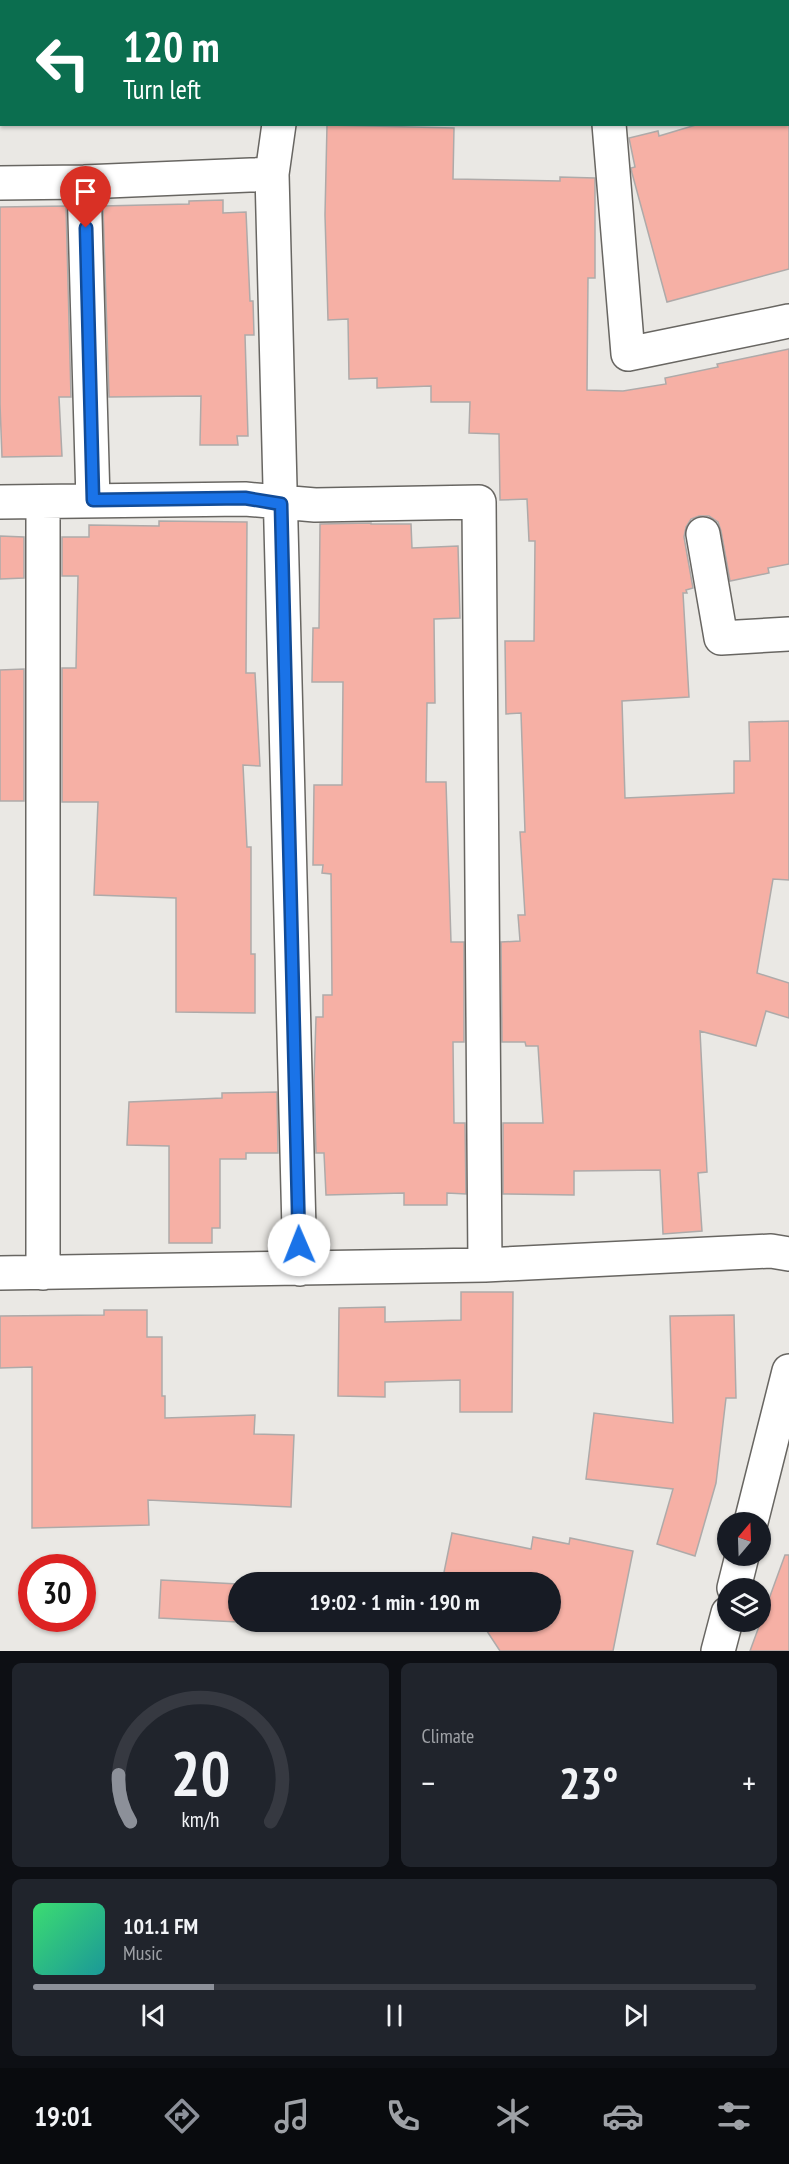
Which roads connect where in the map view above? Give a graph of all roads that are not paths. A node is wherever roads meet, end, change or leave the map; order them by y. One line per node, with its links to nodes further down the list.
1 (279, 126): 3 (street)
2 (609, 126): 6 (street)
3 (272, 174): 4 (street); 10 (street)
4 (84, 182): 5 (street); 7 (street)
5 (0, 183)
6 (789, 321)
7 (93, 500): 9 (street); 10 (street)
8 (0, 502): 9 (street)
9 (43, 502): 16 (street)
10 (281, 504): 14 (street); 15 (street)
11 (703, 534): 12 (street)
12 (789, 634)
13 (789, 1254): 14 (street)
14 (485, 1265): 15 (street)
15 (300, 1269): 16 (street)
16 (43, 1273): 17 (street)
17 (0, 1274)
18 (789, 1371): 19 (street)
19 (753, 1512)
20 (723, 1632): 21 (street)
21 (718, 1651)

